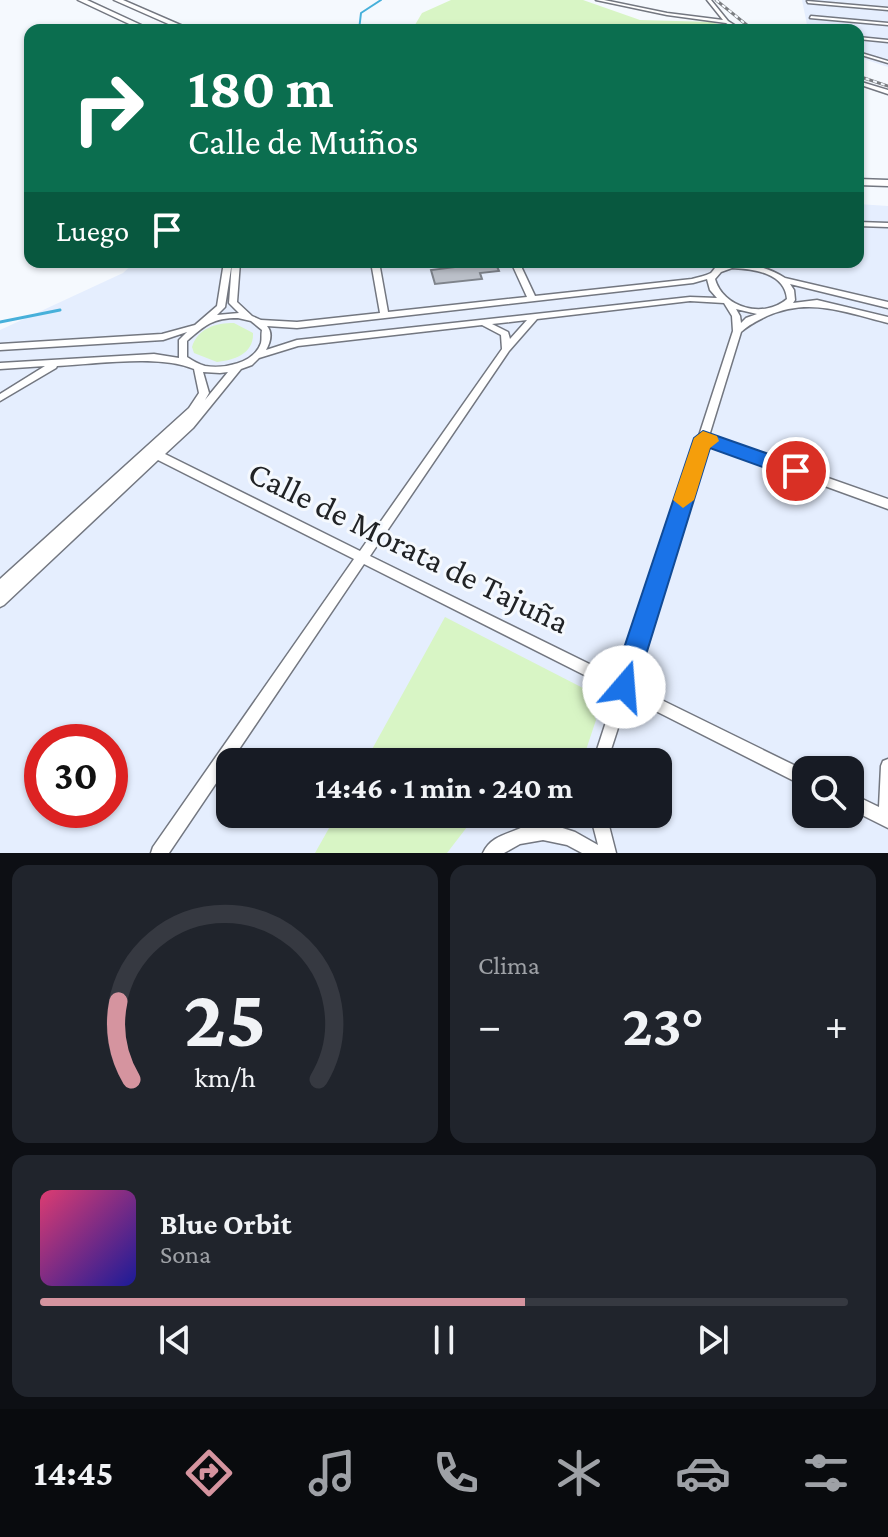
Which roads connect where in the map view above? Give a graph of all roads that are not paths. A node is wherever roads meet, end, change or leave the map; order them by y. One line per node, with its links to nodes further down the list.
1 (81, 0): 12 (highway)
2 (100, 0): 13 (highway)
3 (117, 0): 14 (highway)
4 (598, 0): 10 (street)
5 (709, 0): 10 (street)
6 (64, 1): 11 (highway)
7 (808, 1): 8 (street); 9 (street)
8 (888, 9)
9 (811, 17): 16 (street); 17 (street)
10 (727, 22): 15 (street)
11 (116, 24)
12 (135, 24)
13 (155, 24)
14 (174, 24)
15 (730, 24)
16 (812, 24)
17 (888, 24)
18 (864, 39): 19 (street)
19 (888, 41)
20 (864, 55): 21 (street)
21 (888, 60)
22 (864, 84): 23 (street)
23 (888, 92)
24 (864, 173): 25 (highway)
25 (888, 174)
26 (864, 182): 27 (highway)
27 (888, 183)
28 (864, 224): 30 (street)
29 (864, 225): 31 (street)
30 (888, 225)
31 (888, 231)
32 (227, 268): 51 (street)
33 (236, 268): 48 (street)
34 (376, 268): 46 (street)
35 (518, 268): 41 (street)
36 (728, 268): 39 (street)
37 (757, 268): 40 (street)
38 (770, 268): 40 (street)
39 (714, 274): 41 (street); 42 (street)
40 (778, 278): 43 (street); 44 (street)
41 (532, 299): 46 (street)
42 (726, 301): 45 (street); 47 (street); 53 (street)
43 (888, 305)
44 (787, 306): 45 (street); 49 (street)
45 (773, 311): 53 (street)
46 (384, 315): 52 (street)
47 (535, 316): 50 (street); 55 (street)
48 (249, 317): 51 (street); 52 (street)
49 (888, 320)
50 (481, 322): 55 (street); 56 (street)
51 (202, 323): 54 (street); 58 (street)
52 (260, 323): 56 (street)
53 (737, 331): 62 (street)
54 (0, 347)
55 (506, 349): 65 (street)
56 (254, 357): 59 (street)
57 (57, 363): 58 (street); 60 (street); 61 (street)
58 (192, 366): 59 (street); 66 (street)
59 (238, 366): 63 (street)
60 (0, 367): 61 (street)
61 (0, 398)
62 (703, 438): 64 (street); 68 (street)
63 (157, 455): 65 (street, Calle de Morata de Tajuña); 67 (street)
64 (888, 504)
65 (362, 557): 68 (street, Calle de Morata de Tajuña); 76 (street)
66 (0, 587)
67 (0, 601)
68 (624, 687): 69 (street); 71 (street, Calle de Morata de Tajuña)
69 (604, 748)
70 (888, 766): 73 (street)
71 (792, 772)
72 (864, 808): 73 (street)
73 (887, 820)
74 (602, 828): 79 (street)
75 (533, 830): 77 (street); 78 (street)
76 (159, 853)
77 (491, 853)
78 (596, 853)
79 (608, 853)

